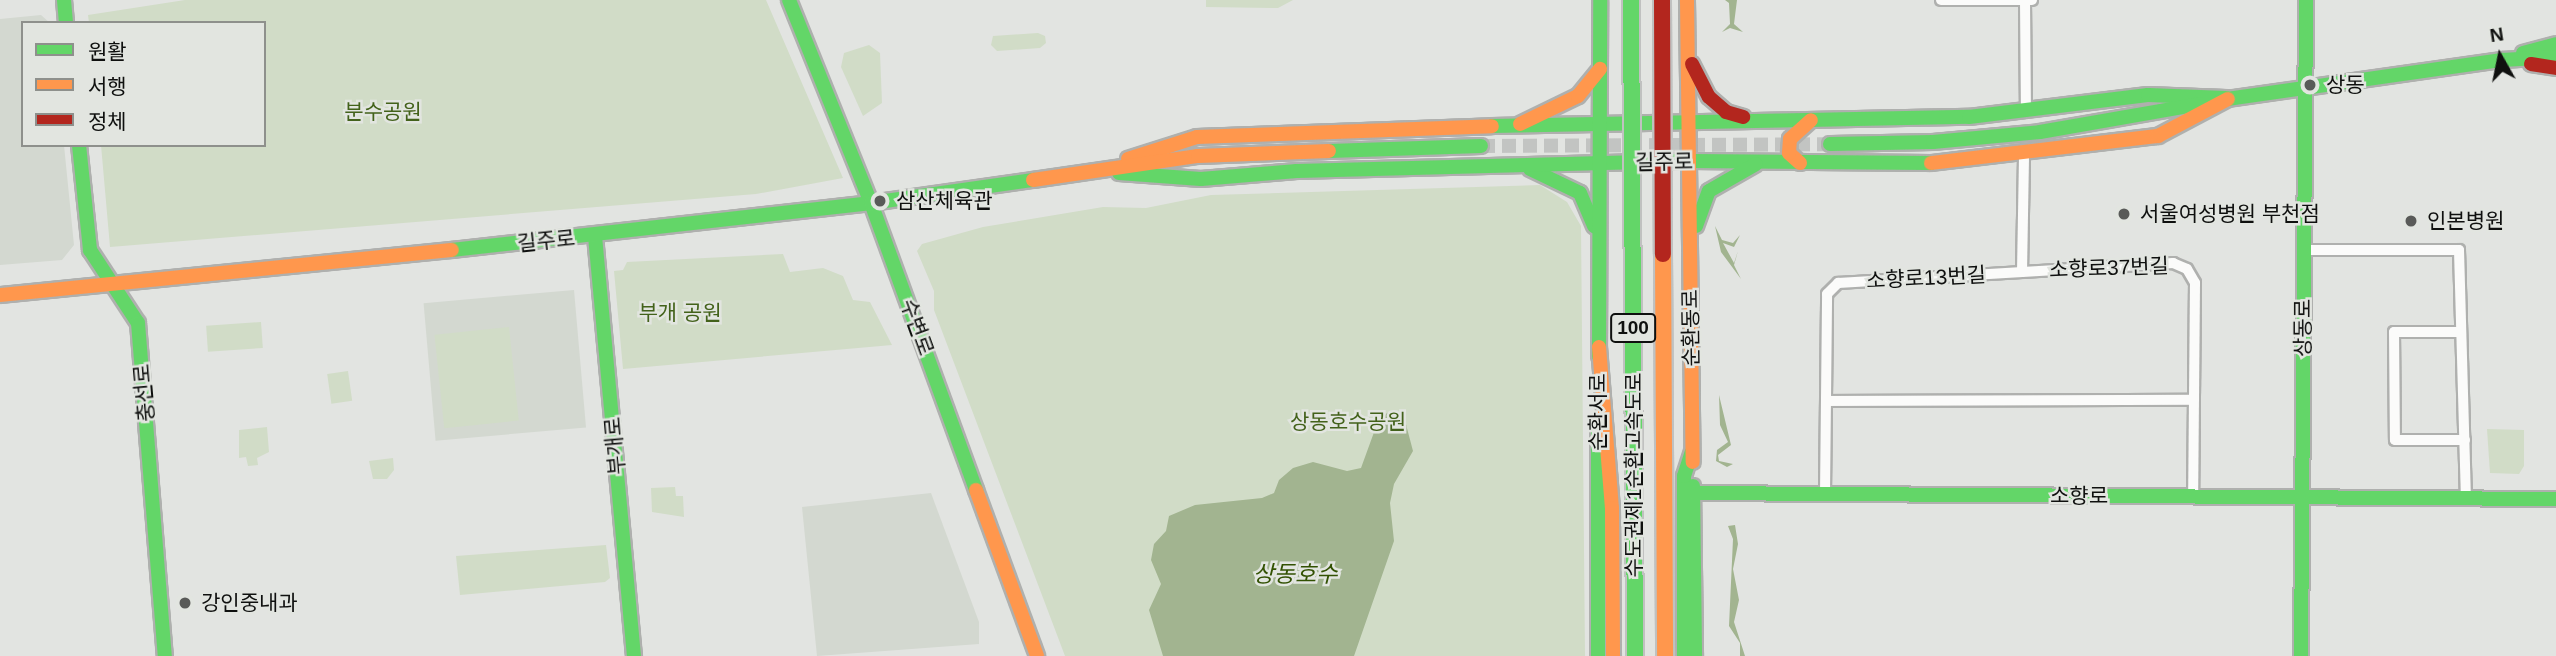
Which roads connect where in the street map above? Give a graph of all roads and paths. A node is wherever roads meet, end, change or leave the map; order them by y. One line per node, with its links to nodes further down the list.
1 (64, 0): 10 (main road)
2 (789, 0): 35 (main road, 수변로)
3 (1600, 0): 15 (main road, 순환서로)
4 (1631, 0): 60 (main road, 수도권제1순환고속도로 / 100, bridge)
5 (1662, 0): 61 (main road, 수도권제1순환고속도로 / 100, bridge)
6 (1687, 0): 12 (main road, 순환동로)
7 (1941, 0): 9 (street)
8 (2306, 0): 17 (main road, 상동로)
9 (2029, 1): 19 (street)
10 (66, 21)
11 (2556, 44): 14 (main road, 길주로)
12 (1688, 53): 21 (main road); 22 (main road, 순환동로)
13 (2556, 57): 14 (main road, 길주로)
14 (2502, 60): 16 (main road, 길주로); 17 (main road, 길주로)
15 (1600, 68): 23 (main road, 순환서로); 24 (main road)
16 (2556, 68)
17 (2305, 88): 18 (main road, 길주로); 38 (main road, 상동로)
18 (2228, 99): 19 (main road, 길주로); 25 (main road, 길주로); 28 (main road, 길주로)
19 (2026, 111): 20 (main road, 길주로)
20 (1811, 120): 21 (main road, 길주로); 32 (main road)
21 (1759, 121): 22 (main road, 길주로)
22 (1689, 122): 23 (main road, 길주로); 29 (main road, 순환동로)
23 (1600, 124): 24 (main road, 길주로); 30 (main road, 순환서로)
24 (1516, 126): 34 (main road, 길주로)
25 (1830, 144)
26 (1481, 146): 34 (main road, 길주로)
27 (79, 147): 41 (main road, 충선로)
28 (2024, 157): 32 (main road, 길주로); 40 (street)
29 (1690, 161): 30 (main road, 길주로); 31 (main road, 길주로); 39 (main road, 순환동로)
30 (1600, 163): 33 (main road, 길주로); 37 (main road, 순환서로)
31 (1760, 163): 32 (main road, 길주로); 39 (main road)
32 (1800, 163)
33 (1515, 165): 34 (main road, 길주로); 37 (main road)
34 (1090, 171): 35 (main road, 길주로)
35 (871, 203): 36 (main road, 길주로); 57 (main road, 수변로)
36 (595, 236): 41 (main road, 길주로); 56 (main road, 부개로)
37 (1598, 236): 44 (main road, 순환서로)
38 (2304, 250): 43 (street); 52 (main road, 상동로)
39 (1690, 262): 48 (main road, 순환동로)
40 (2022, 272): 45 (street, 소향로37번길); 46 (street, 소향로13번길)
41 (112, 285): 42 (main road, 길주로); 55 (main road, 충선로)
42 (0, 295)
43 (2460, 332): 47 (street); 47 (street)
44 (1599, 347): 58 (main road, 순환서로); 59 (main road)
45 (2194, 400): 46 (street); 51 (street, 소향로37번길)
46 (1826, 401): 50 (street, 소향로13번길)
47 (2465, 440): 53 (street)
48 (1692, 452): 49 (main road, 순환동로); 62 (main road)
49 (1693, 494): 50 (main road, 소향로); 63 (main road, 순환동로)
50 (1825, 494): 51 (main road, 소향로)
51 (2193, 496): 52 (main road, 소향로)
52 (2302, 498): 53 (main road, 소향로); 64 (main road, 상동로)
53 (2466, 499): 54 (main road, 소향로)
54 (2556, 499)
55 (165, 656)
56 (634, 656)
57 (1038, 656)
58 (1598, 656)
59 (1613, 656)
60 (1635, 656)
61 (1665, 656)
62 (1684, 656)
63 (1695, 656)
64 (2301, 656)

